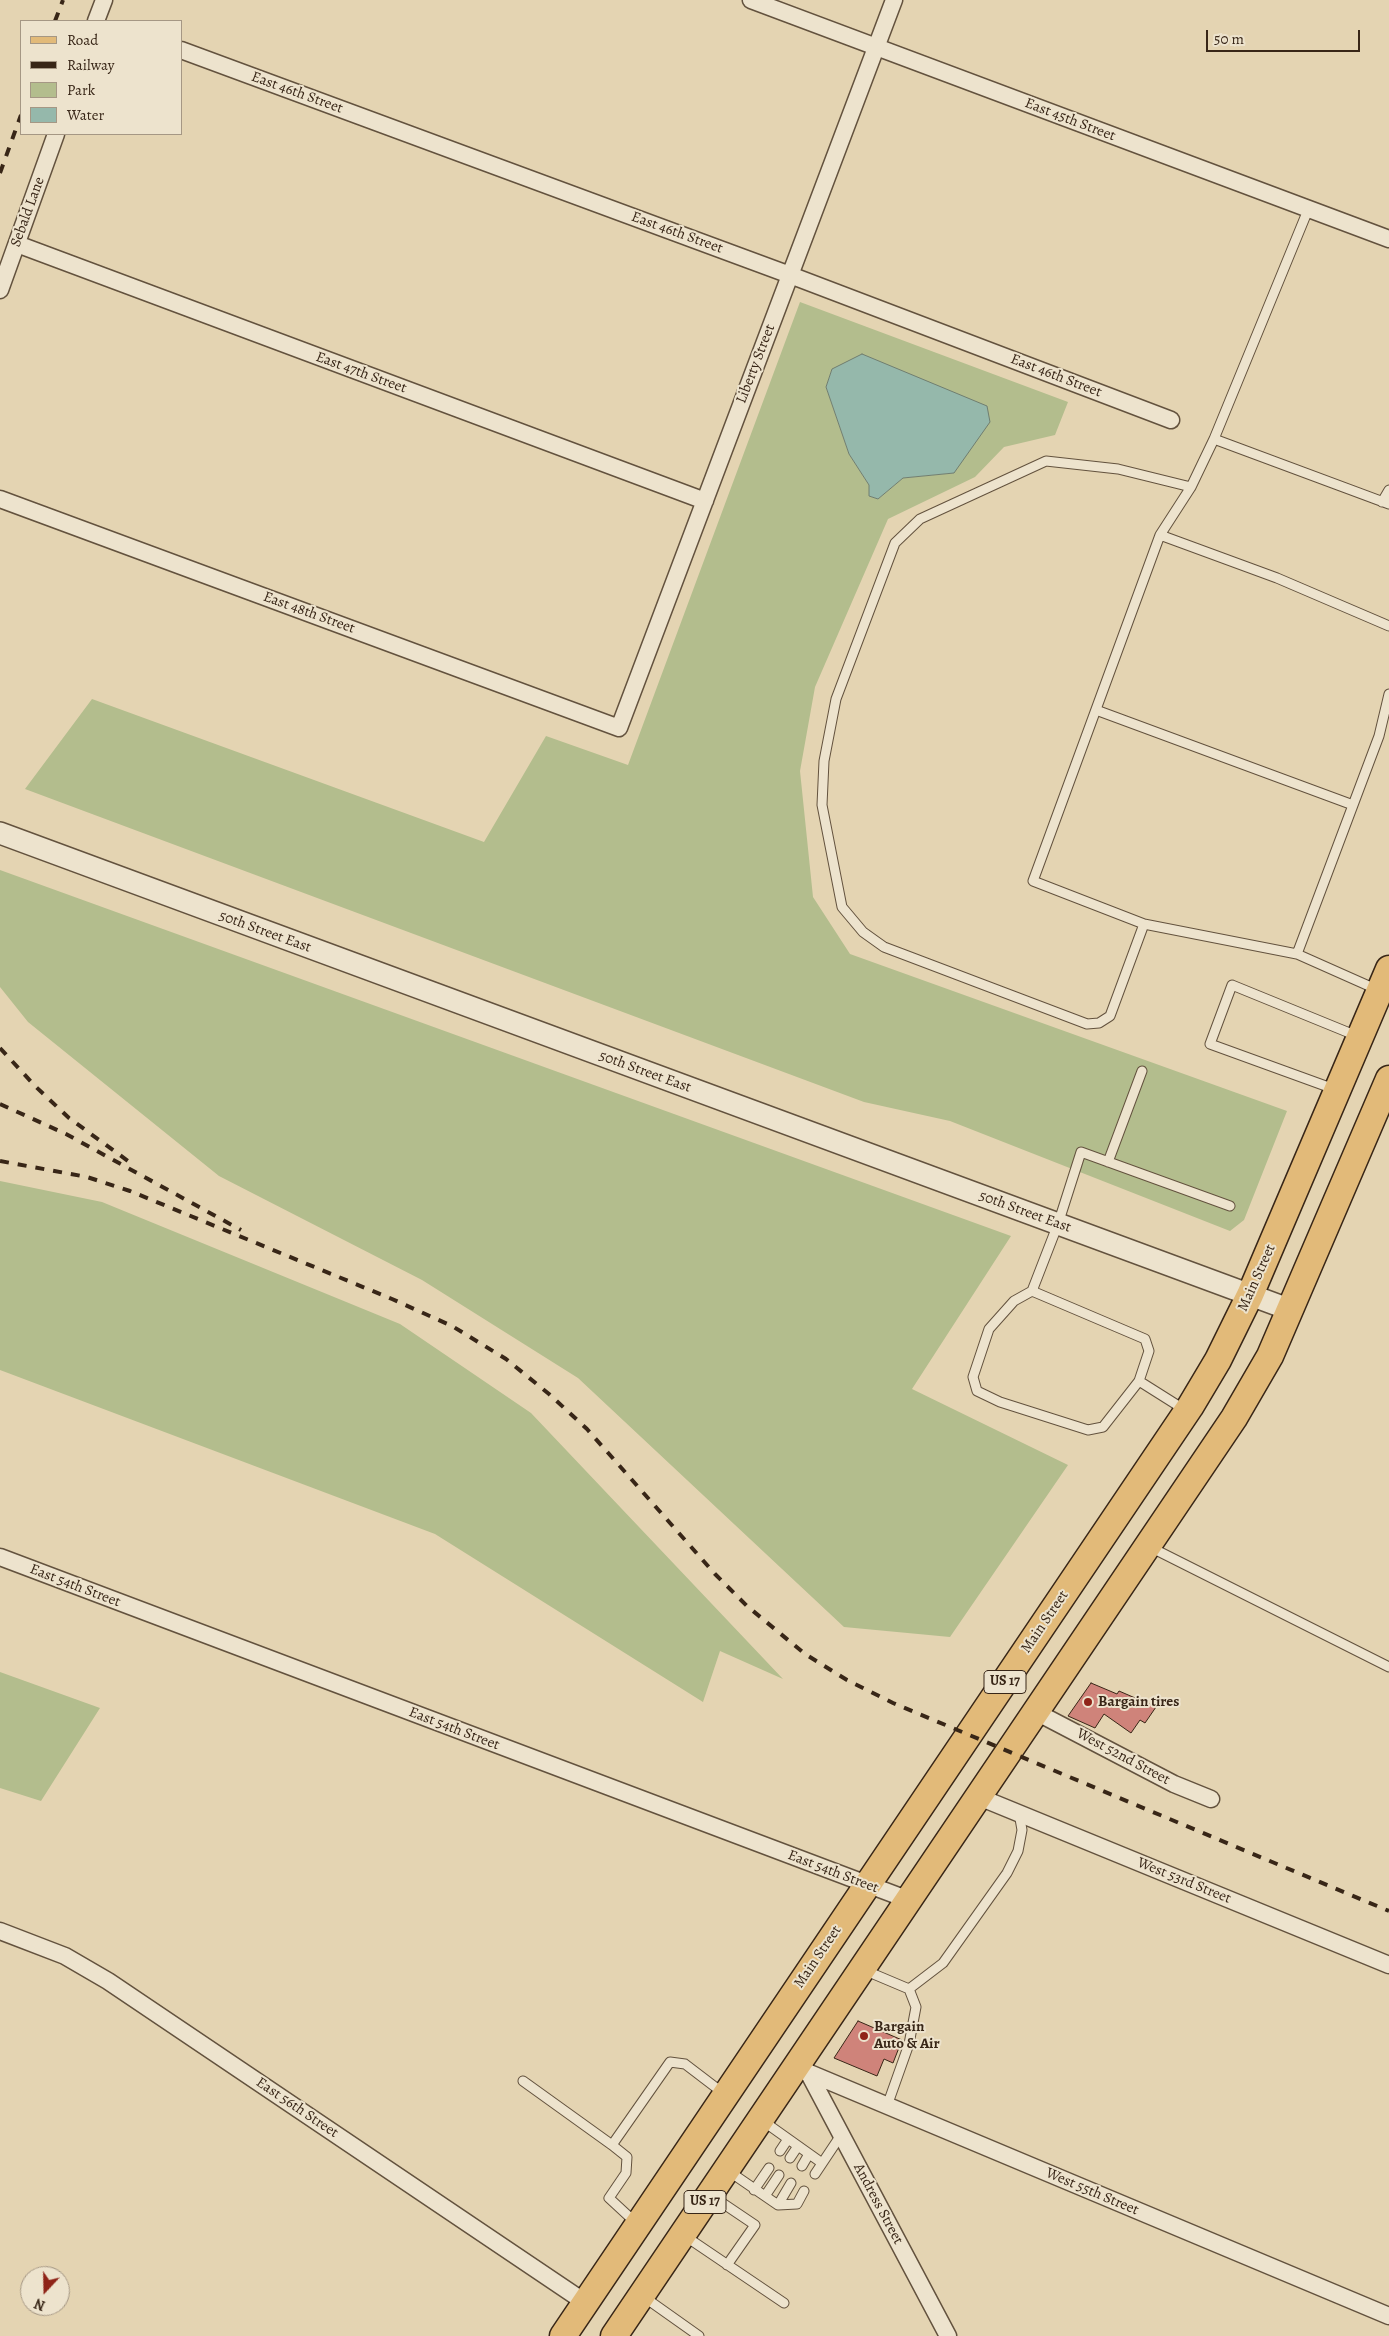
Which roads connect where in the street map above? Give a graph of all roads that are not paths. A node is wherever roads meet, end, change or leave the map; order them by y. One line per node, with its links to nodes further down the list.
1 (104, 0): 4 (street)
2 (751, 0): 5 (street, East 45th Street)
3 (894, 0): 5 (street, Liberty Street)
4 (99, 20)
5 (878, 47): 8 (street, East 45th Street); 11 (street, Liberty Street)
6 (182, 50): 11 (street, East 46th Street)
7 (56, 135): 10 (street, Sebald Lane)
8 (1308, 210): 9 (street, East 45th Street); 14 (lane)
9 (1389, 239)
10 (17, 244): 12 (street, Sebald Lane); 18 (street, East 47th Street)
11 (790, 275): 13 (street, East 46th Street); 18 (street, Liberty Street)
12 (0, 290)
13 (1171, 420)
14 (1214, 440): 15 (lane); 19 (lane)
15 (1191, 487): 20 (lane); 27 (lane)
16 (1389, 490): 19 (lane)
17 (0, 499): 24 (street, East 48th Street)
18 (705, 501): 24 (street, Liberty Street)
19 (1385, 503)
20 (1160, 535): 21 (lane); 23 (lane)
21 (1389, 626)
22 (1389, 694): 25 (lane)
23 (1096, 710): 25 (lane); 27 (lane)
24 (619, 728)
25 (1353, 804): 28 (lane)
26 (0, 833): 36 (street, 50th Street East)
27 (1144, 924): 28 (lane)
28 (1297, 954): 29 (lane)
29 (1386, 985): 30 (main road, Main Street / US 17)
30 (1360, 1037): 33 (main road, Main Street / US 17); 33 (lane)
31 (1142, 1071): 34 (lane)
32 (1389, 1079): 39 (main road, US 17)
33 (1337, 1091): 38 (main road, Main Street / US 17)
34 (1108, 1162): 35 (lane); 36 (lane)
35 (1230, 1206)
36 (1058, 1224): 37 (lane); 38 (street, 50th Street East)
37 (1032, 1291): 40 (lane); 40 (lane)
38 (1250, 1295): 39 (street, 50th Street East); 41 (main road, Main Street / US 17)
39 (1291, 1310): 42 (main road, US 17)
40 (1139, 1381): 41 (lane)
41 (1187, 1412): 49 (main road, Main Street / US 17)
42 (1148, 1546): 44 (lane); 45 (main road, US 17)
43 (0, 1557): 49 (street, East 54th Street)
44 (1389, 1667)
45 (1036, 1712): 46 (main road, US 17); 47 (street, West 52nd Street)
46 (979, 1797): 48 (street, West 53rd Street); 50 (main road, US 17)
47 (1211, 1799)
48 (1019, 1814): 52 (street, West 53rd Street); 54 (lane)
49 (866, 1885): 50 (street, East 54th Street); 57 (main road, Main Street / US 17)
50 (909, 1900): 53 (main road, US 17)
51 (0, 1931): 83 (street, East 56th Street)
52 (1389, 1966)
53 (862, 1969): 54 (lane); 55 (main road, US 17)
54 (909, 1989): 58 (lane)
55 (801, 2070): 58 (street, West 55th Street); 59 (main road, US 17); 60 (street, Andress Street)
56 (523, 2081): 62 (lane)
57 (726, 2094): 62 (lane); 79 (main road, Main Street / US 17)
58 (887, 2106): 85 (street, West 55th Street)
59 (760, 2119): 61 (lane); 70 (main road, US 17)
60 (841, 2135): 67 (lane); 89 (street, Andress Street)
61 (788, 2139): 63 (lane); 64 (lane)
62 (612, 2145): 79 (lane)
63 (798, 2146): 65 (lane); 66 (lane)
64 (780, 2151)
65 (810, 2154): 67 (lane); 68 (lane)
66 (790, 2158)
67 (822, 2163): 71 (lane)
68 (802, 2166)
69 (768, 2168): 74 (lane)
70 (727, 2170): 74 (lane); 76 (main road, US 17)
71 (815, 2174)
72 (779, 2175): 77 (lane)
73 (792, 2183): 78 (lane)
74 (754, 2190): 77 (lane)
75 (804, 2191): 78 (lane)
76 (710, 2194): 80 (main road, US 17); 81 (lane)
77 (765, 2196): 78 (lane)
78 (778, 2204)
79 (638, 2224): 83 (main road, Main Street / US 17)
80 (682, 2235): 81 (lane); 82 (main road, US 17)
81 (727, 2265): 84 (lane)
82 (642, 2295): 87 (main road, US 17); 88 (lane)
83 (586, 2303): 86 (main road, Main Street / US 17)
84 (784, 2303)
85 (1389, 2316)
86 (563, 2336)
87 (614, 2336)
88 (699, 2336)
89 (948, 2336)

